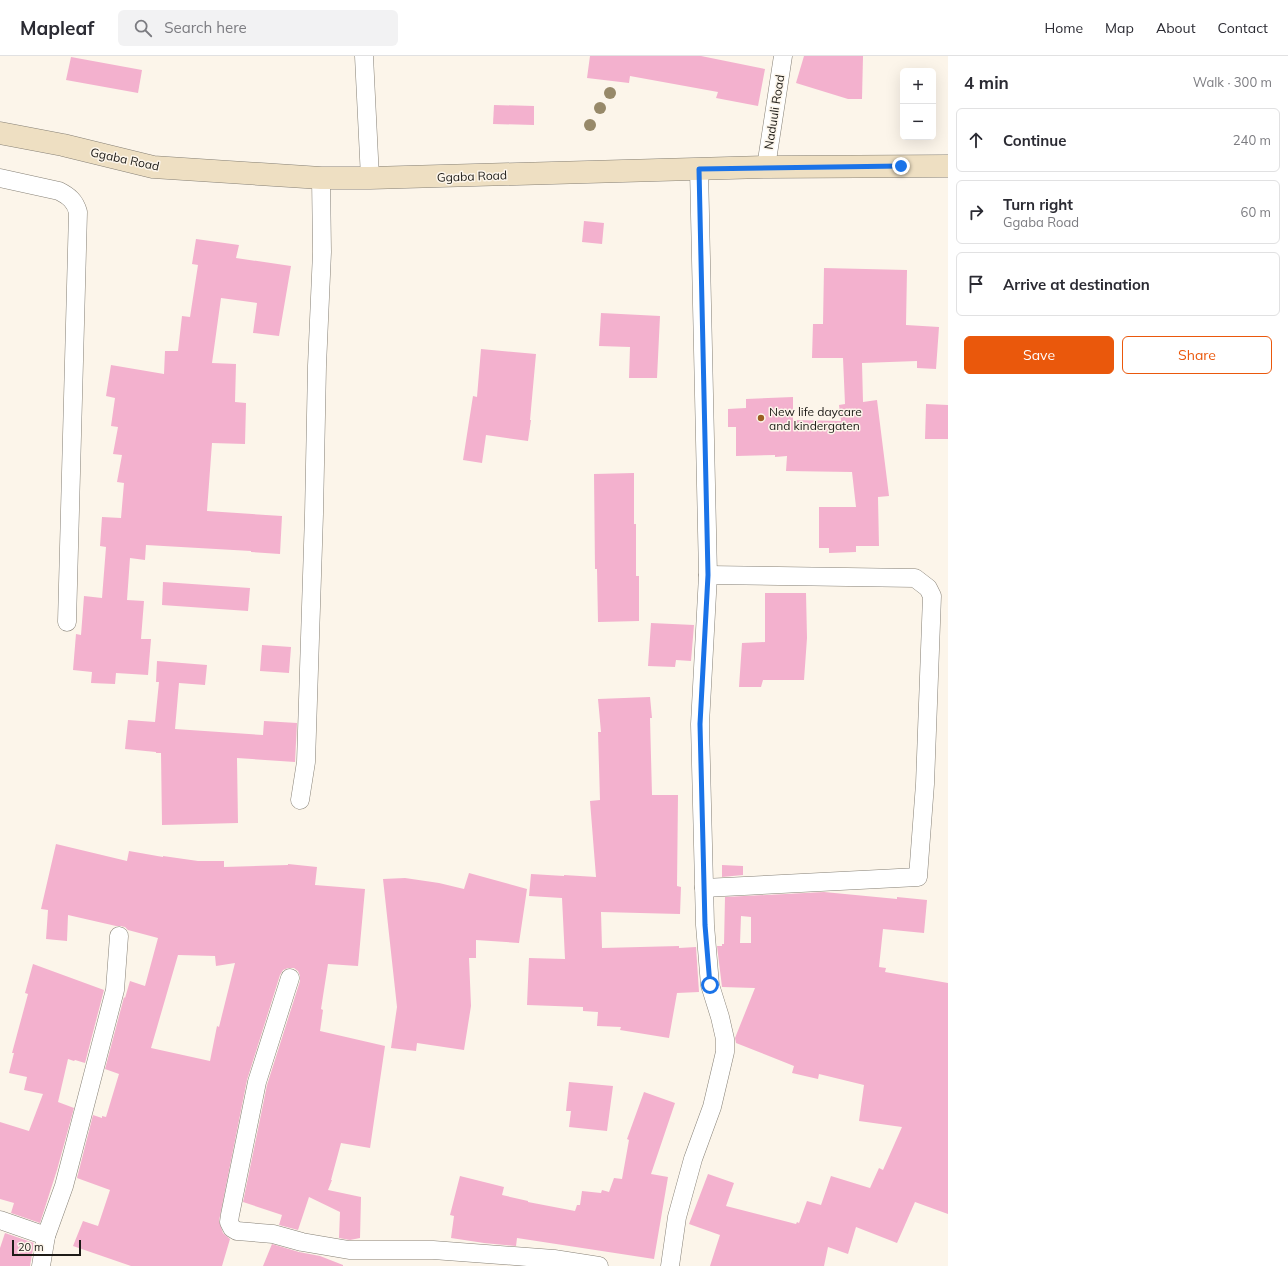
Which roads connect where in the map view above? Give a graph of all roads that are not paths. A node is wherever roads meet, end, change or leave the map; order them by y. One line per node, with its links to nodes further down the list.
1 (364, 56): 9 (street)
2 (783, 56): 5 (street, Naduuli Road)
3 (0, 133): 8 (main road, Ggaba Road)
4 (948, 166): 5 (main road, Ggaba Road)
5 (766, 167): 6 (main road, Ggaba Road)
6 (699, 169): 9 (main road, Ggaba Road); 10 (street)
7 (0, 178): 11 (street)
8 (321, 178): 9 (main road, Ggaba Road); 12 (street)
9 (370, 178)
10 (708, 575): 13 (street); 13 (street)
11 (67, 622)
12 (300, 800)
13 (704, 888): 21 (street)
14 (119, 936): 17 (street)
15 (290, 978): 18 (street)
16 (0, 1220): 17 (street)
17 (46, 1236): 19 (street)
18 (357, 1258): 20 (street)
19 (41, 1266)
20 (599, 1266)
21 (670, 1266)

